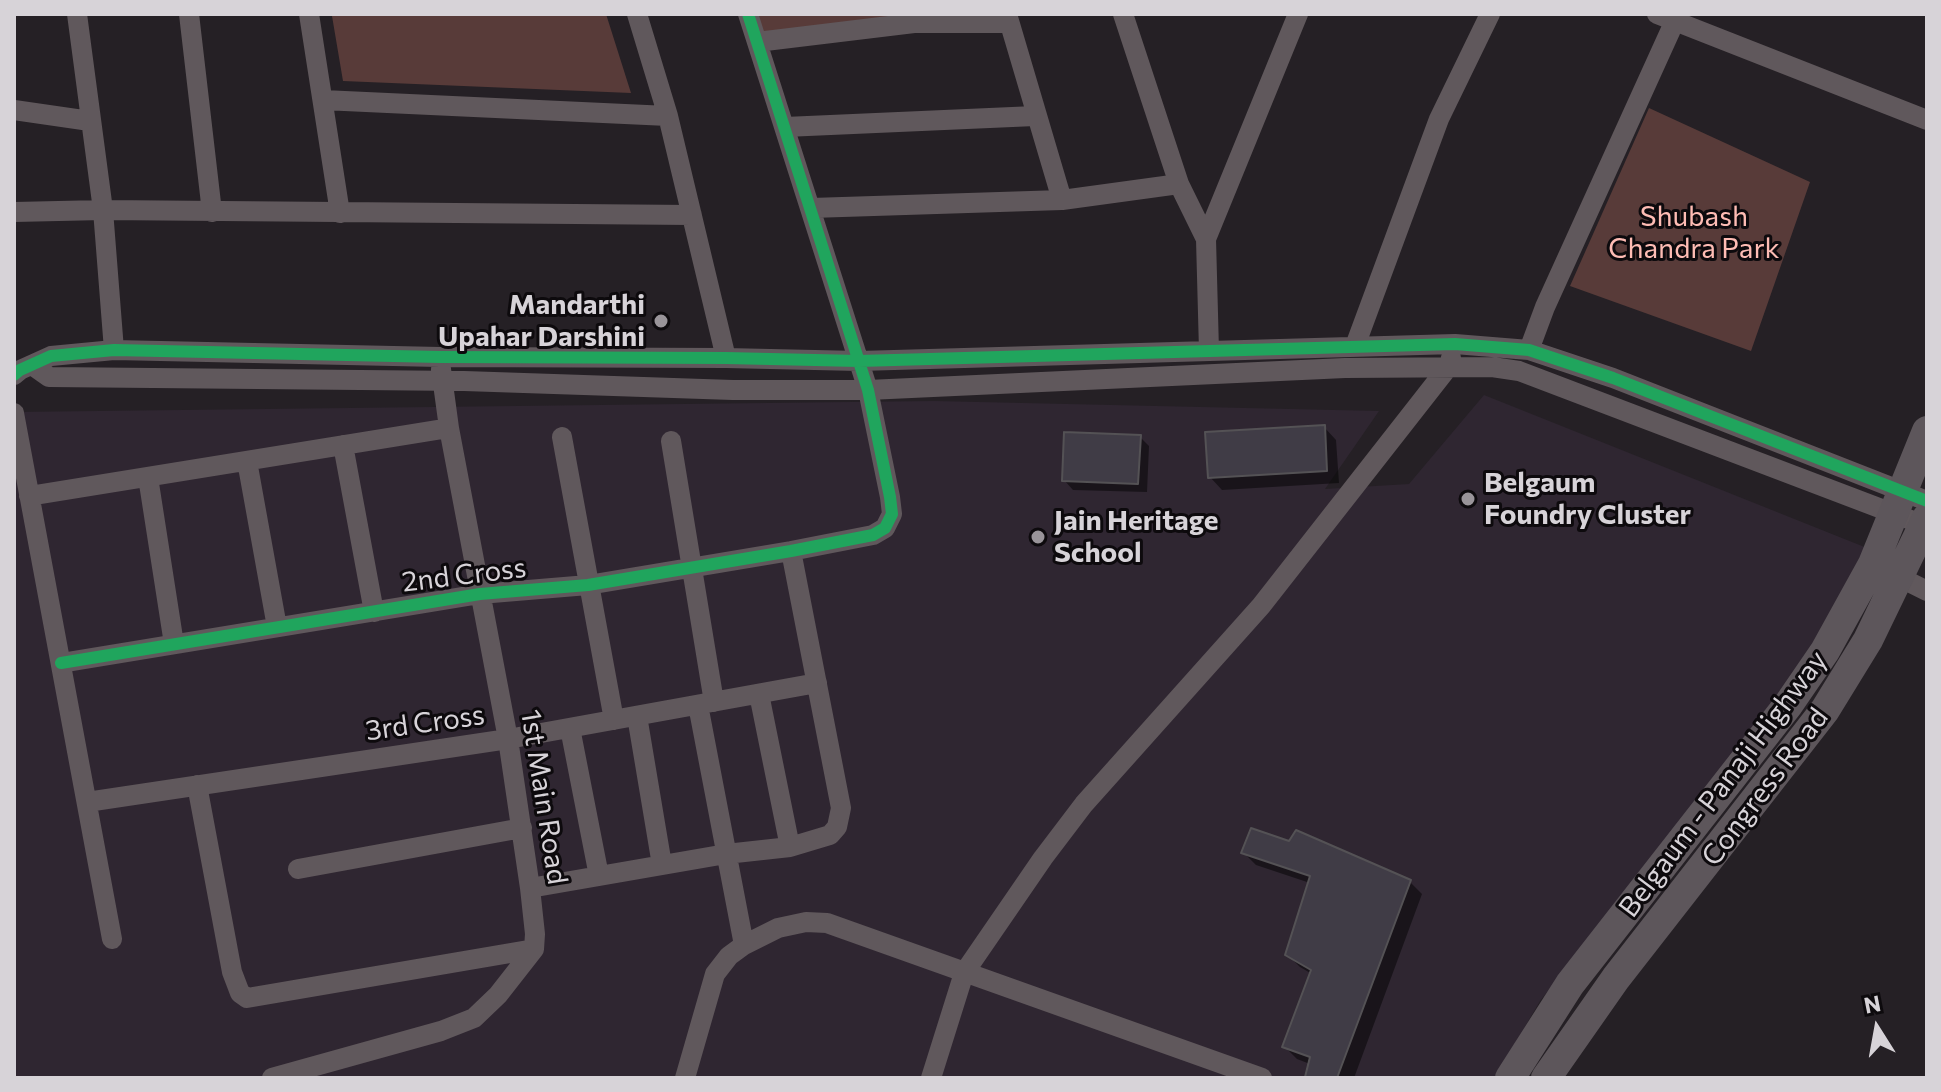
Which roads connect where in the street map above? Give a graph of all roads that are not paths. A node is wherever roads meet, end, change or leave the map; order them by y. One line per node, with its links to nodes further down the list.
1 (77, 14): 18 (street)
2 (189, 14): 25 (street)
3 (309, 14): 13 (street)
4 (637, 14): 15 (street)
5 (748, 14): 12 (street)
6 (1123, 14): 20 (street)
7 (1298, 14): 28 (street)
8 (1490, 14): 30 (street)
9 (1670, 17): 17 (street); 32 (street)
10 (913, 18): 11 (street); 12 (street)
11 (1008, 18): 16 (street)
12 (757, 42): 19 (street)
13 (323, 100): 15 (street); 26 (street)
14 (14, 110): 18 (street)
15 (668, 116): 27 (street)
16 (1035, 116): 19 (street); 21 (street)
17 (1927, 120)
18 (90, 121): 23 (street)
19 (785, 127): 22 (street)
20 (1179, 184): 21 (street); 28 (street)
21 (1062, 200): 22 (street)
22 (811, 208): 36 (street)
23 (103, 210): 24 (street); 25 (street); 31 (street)
24 (14, 212)
25 (212, 212): 26 (street)
26 (340, 213): 27 (street)
27 (692, 215): 35 (street)
28 (1206, 239): 33 (street)
29 (1455, 344): 30 (street); 32 (street); 37 (street)
30 (1355, 346): 33 (street)
31 (114, 350): 34 (street); 38 (street)
32 (1529, 350): 50 (street)
33 (1209, 351): 36 (street)
34 (440, 357): 35 (street); 39 (street, 1st Main Road)
35 (726, 358): 36 (street)
36 (859, 361): 40 (street)
37 (1449, 366): 40 (street); 50 (street); 80 (street)
38 (23, 370): 39 (street)
39 (443, 380): 40 (street); 42 (street, 1st Main Road)
40 (868, 390): 51 (street, 2nd Cross)
41 (14, 413): 49 (street)
42 (449, 428): 46 (street); 56 (street, 1st Main Road)
43 (1927, 431): 50 (highway, Belgaum - Panaji Highway)
44 (562, 437): 54 (street)
45 (671, 441): 52 (street)
46 (343, 445): 47 (street); 57 (street)
47 (247, 461): 48 (street); 58 (street)
48 (148, 477): 49 (street); 59 (street)
49 (29, 496): 60 (street)
50 (1915, 510): 53 (highway, Congress Road); 85 (highway, Belgaum - Panaji Highway)
51 (791, 551): 52 (street, 2nd Cross); 61 (street)
52 (691, 568): 54 (street, 2nd Cross); 63 (street)
53 (1899, 577): 55 (street); 86 (highway, Congress Road)
54 (588, 585): 56 (street, 2nd Cross); 65 (street)
55 (1927, 591)
56 (480, 594): 57 (street, 2nd Cross); 67 (street, 1st Main Road)
57 (374, 612): 58 (street, 2nd Cross)
58 (277, 627): 59 (street, 2nd Cross)
59 (174, 644): 60 (street, 2nd Cross)
60 (61, 663): 69 (street)
61 (817, 683): 62 (street, 3rd Cross); 71 (street)
62 (759, 694): 63 (street, 3rd Cross); 71 (street)
63 (706, 703): 64 (street, 3rd Cross); 72 (street)
64 (637, 716): 65 (street, 3rd Cross); 73 (street)
65 (614, 720): 66 (street, 3rd Cross)
66 (570, 728): 67 (street, 3rd Cross); 75 (street)
67 (508, 739): 68 (street, 3rd Cross); 70 (street, 1st Main Road)
68 (197, 785): 69 (street, 3rd Cross); 79 (street)
69 (87, 802): 77 (street)
70 (522, 828): 74 (street); 76 (street, 1st Main Road)
71 (790, 847): 72 (street)
72 (726, 854): 73 (street); 78 (street)
73 (662, 865): 75 (street)
74 (298, 869)
75 (599, 876): 76 (street)
76 (530, 888): 79 (street, 1st Main Road)
77 (112, 939)
78 (744, 945): 80 (street); 82 (street)
79 (534, 949): 81 (street)
80 (964, 973): 83 (street); 84 (street)
81 (272, 1078)
82 (685, 1078)
83 (931, 1078)
84 (1262, 1078)
85 (1510, 1078)
86 (1546, 1078)

